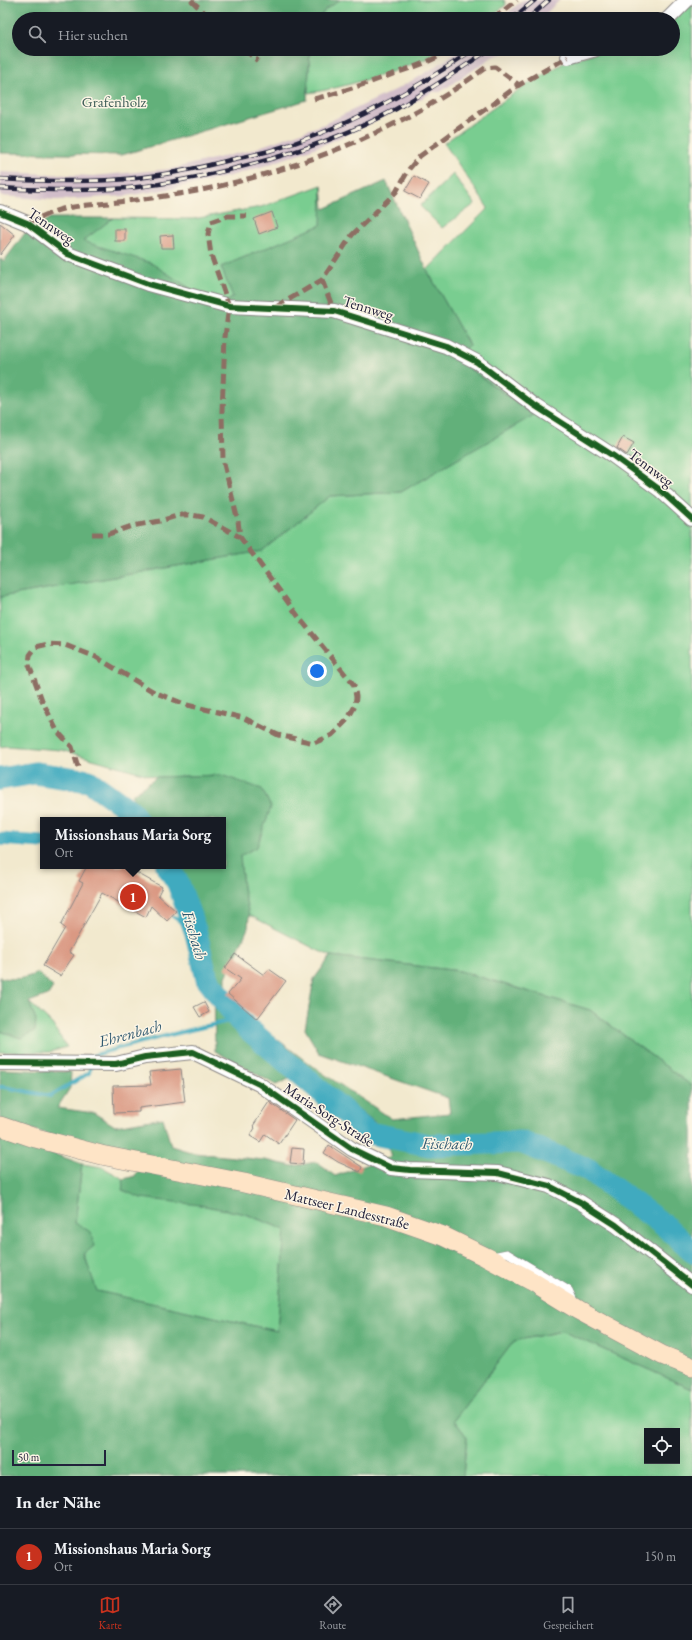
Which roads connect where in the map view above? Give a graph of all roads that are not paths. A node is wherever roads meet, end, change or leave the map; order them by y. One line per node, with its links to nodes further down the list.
1 (687, 0): 2 (street)
2 (675, 12)
3 (572, 56): 4 (street)
4 (568, 57)
5 (0, 212): 6 (street, Tennweg)
6 (692, 519)
7 (0, 1063): 9 (street, Maria-Sorg-Straße)
8 (0, 1126): 10 (main road, Mattseer Landesstraße)
9 (692, 1285)
10 (692, 1367)

